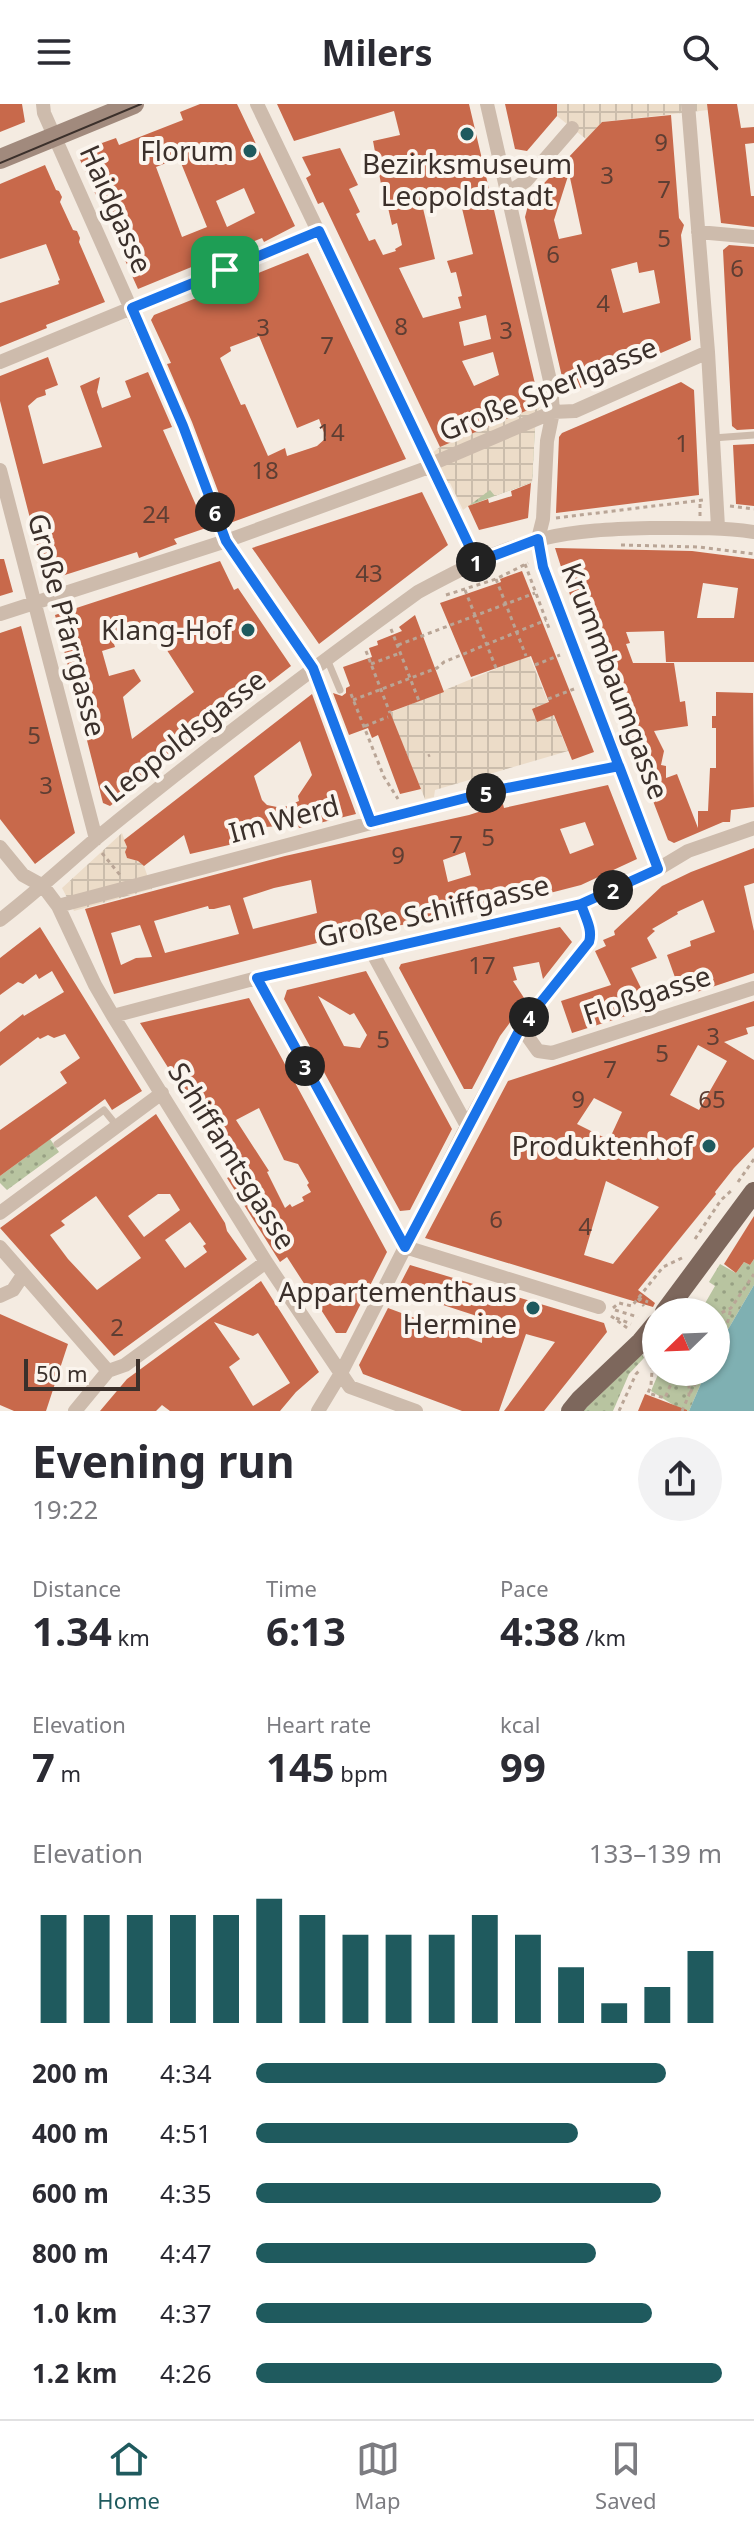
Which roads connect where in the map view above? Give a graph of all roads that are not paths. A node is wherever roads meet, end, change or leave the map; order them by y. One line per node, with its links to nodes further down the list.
1 (43, 104): 7 (street, Haidgasse)
2 (134, 104): 7 (main road)
3 (257, 104): 10 (street)
4 (487, 104): 9 (street, Krummbaumgasse)
5 (689, 107): 11 (street)
6 (572, 128): 9 (street)
7 (55, 136): 8 (main road); 13 (street, Haidgasse)
8 (0, 159)
9 (506, 194): 16 (street, Krummbaumgasse)
10 (319, 231): 13 (street); 19 (street)
11 (698, 232): 12 (street); 14 (street)
12 (754, 237)
13 (132, 308): 15 (street); 25 (street, Haidgasse)
14 (708, 352): 16 (street, Große Sperlgasse); 18 (street)
15 (0, 362)
16 (553, 412): 19 (street, Große Sperlgasse); 24 (street, Krummbaumgasse)
17 (754, 435): 18 (lane)
18 (713, 438): 22 (street)
19 (432, 466): 25 (street, Große Sperlgasse); 26 (street)
20 (0, 470): 21 (street, Große Pfarrgasse)
21 (4, 505): 27 (street, Große Pfarrgasse)
22 (718, 527): 23 (street, Leopoldsgasse); 24 (street, Leopoldsgasse)
23 (754, 532)
24 (538, 539): 26 (street, Leopoldsgasse); 32 (street, Krummbaumgasse)
25 (226, 541): 27 (street, Große Sperlgasse); 30 (street, Haidgasse)
26 (477, 562): 29 (street, Leopoldsgasse)
27 (34, 603): 28 (street, Große Sperlgasse); 35 (street, Große Pfarrgasse)
28 (0, 614)
29 (327, 658): 30 (street, Leopoldsgasse); 31 (lane)
30 (313, 668): 33 (street, Haidgasse); 35 (street, Leopoldsgasse)
31 (340, 690)
32 (619, 766): 33 (street, Im Werd); 37 (street, Krummbaumgasse)
33 (371, 822): 40 (street, Im Werd)
34 (754, 828): 37 (street, Große Schiffgasse)
35 (96, 839): 38 (street, Leopoldsgasse)
36 (0, 847): 38 (street, Schiffamtsgasse)
37 (658, 869): 39 (street, Große Schiffgasse)
38 (43, 886): 40 (street, Schiffamtsgasse); 41 (street, Leopoldsgasse)
39 (581, 904): 42 (street, Große Schiffgasse); 46 (street)
40 (58, 906): 45 (street, Schiffamtsgasse)
41 (0, 920)
42 (372, 952): 43 (street, Große Schiffgasse); 49 (street)
43 (257, 978): 45 (street, Große Schiffgasse); 54 (street)
44 (754, 988): 46 (street, Floßgasse)
45 (113, 1016): 47 (street, Schiffamtsgasse)
46 (521, 1027): 49 (street)
47 (162, 1093): 48 (street); 55 (street, Schiffamtsgasse)
48 (117, 1126): 50 (lane); 52 (street)
49 (467, 1126): 54 (street)
50 (57, 1144)
51 (754, 1192): 58 (main road)
52 (0, 1213)
53 (0, 1247): 56 (street)
54 (405, 1247): 59 (street); 62 (street)
55 (266, 1262): 61 (street); 62 (street, Schiffamtsgasse)
56 (23, 1275): 57 (street); 61 (street)
57 (0, 1296)
58 (664, 1298)
59 (608, 1311)
60 (642, 1336): 66 (main road)
61 (108, 1371): 63 (street)
62 (341, 1373): 64 (street); 65 (street, Schiffamtsgasse)
63 (75, 1411)
64 (318, 1411)
65 (416, 1411)
66 (571, 1411)

